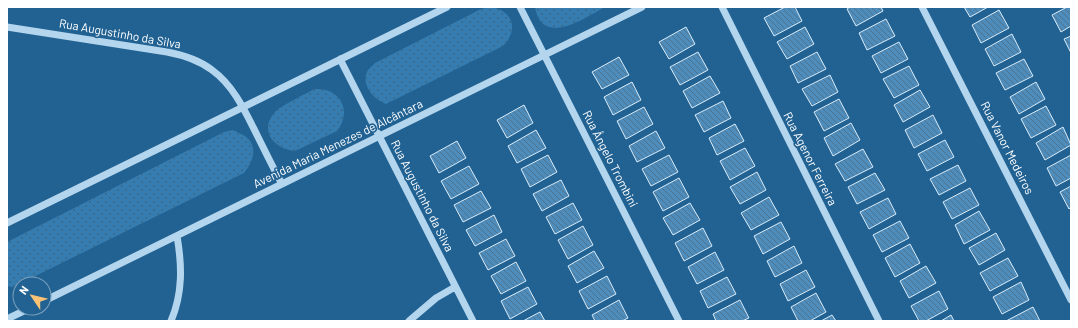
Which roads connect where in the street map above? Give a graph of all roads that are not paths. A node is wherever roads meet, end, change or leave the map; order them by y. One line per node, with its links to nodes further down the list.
1 (447, 7): 8 (street)
2 (520, 7): 7 (street, Rua Ângelo Trombini)
3 (642, 7): 7 (street, Avenida Maria Menezes de Alcântara)
4 (722, 7): 21 (street, Rua Agenor Ferreira)
5 (922, 7): 16 (street, Rua Vanor Medeiros)
6 (7, 27): 9 (street, Rua Augustinho da Silva)
7 (545, 55): 10 (street, Avenida Maria Menezes de Alcântara); 20 (street, Rua Ângelo Trombini)
8 (340, 59): 9 (street); 10 (street, Rua Augustinho da Silva)
9 (243, 107): 11 (street, Rua Augustinho da Silva); 12 (street)
10 (379, 136): 11 (street, Avenida Maria Menezes de Alcântara); 14 (street, Rua Augustinho da Silva)
11 (282, 184): 13 (street, Avenida Maria Menezes de Alcântara)
12 (7, 223)
13 (176, 236): 15 (street, Avenida Maria Menezes de Alcântara); 17 (street)
14 (455, 287): 18 (street); 19 (street, Rua Augustinho da Silva)
15 (52, 297)
16 (1071, 300)
17 (171, 321)
18 (409, 321)
19 (473, 321)
20 (679, 321)
21 (879, 321)

